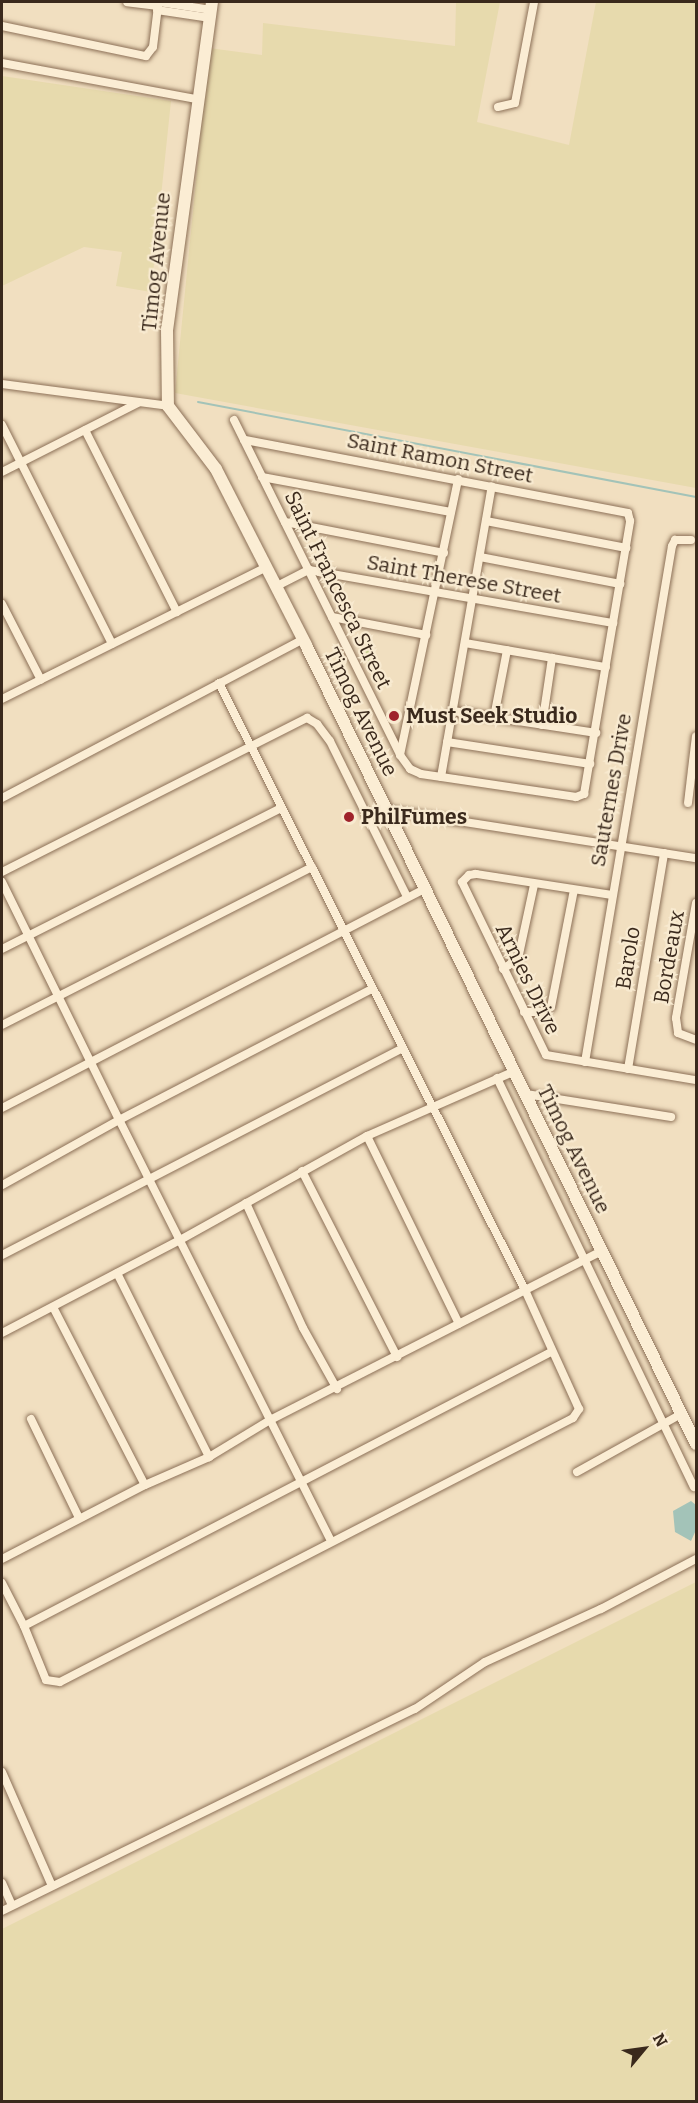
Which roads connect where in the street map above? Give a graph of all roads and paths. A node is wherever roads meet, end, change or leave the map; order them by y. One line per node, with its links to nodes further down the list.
1 (127, 2): 3 (street)
2 (534, 2): 8 (street)
3 (158, 5): 4 (street); 5 (street)
4 (211, 10): 7 (main road, Timog Avenue)
5 (2, 26)
6 (2, 63): 7 (street)
7 (197, 99): 11 (main road, Timog Avenue)
8 (498, 107)
9 (2, 384): 10 (street)
10 (138, 403): 11 (street); 14 (street)
11 (168, 406): 28 (main road, Timog Avenue)
12 (234, 420): 15 (street, Saint Francesca Street)
13 (2, 425): 16 (street)
14 (86, 430): 16 (street); 35 (street)
15 (244, 440): 18 (street, Saint Francesca Street); 19 (street, Saint Ramon Street)
16 (21, 462): 17 (street); 41 (street)
17 (2, 472)
18 (262, 477): 21 (street); 23 (street, Saint Francesca Street)
19 (458, 479): 20 (street, Saint Ramon Street); 21 (street)
20 (492, 486): 22 (street); 25 (street, Saint Ramon Street)
21 (451, 512): 26 (street)
22 (486, 521): 25 (street); 27 (street)
23 (285, 522): 26 (street); 29 (street, Saint Francesca Street)
24 (691, 540): 62 (street, Sauternes Drive)
25 (626, 548): 30 (street)
26 (444, 553): 32 (street)
27 (480, 557): 30 (street); 33 (street)
28 (267, 567): 31 (main road, Timog Avenue); 35 (street)
29 (309, 570): 31 (street); 32 (street, Saint Therese Street); 36 (street, Saint Francesca Street)
30 (620, 584): 37 (street)
31 (277, 586): 39 (main road, Timog Avenue)
32 (435, 592): 33 (street, Saint Therese Street); 38 (street)
33 (473, 598): 37 (street, Saint Therese Street); 40 (street)
34 (2, 604): 45 (street)
35 (177, 612): 41 (street)
36 (332, 617): 38 (street); 55 (street, Saint Francesca Street)
37 (614, 624): 44 (street)
38 (426, 635): 55 (street)
39 (304, 639): 46 (street); 61 (main road, Timog Avenue)
40 (465, 643): 42 (street); 48 (street)
41 (112, 644): 45 (street)
42 (507, 650): 43 (street); 49 (street)
43 (552, 658): 44 (street); 50 (street)
44 (606, 668): 51 (street)
45 (41, 680): 47 (street)
46 (219, 683): 54 (street); 58 (street)
47 (2, 699)
48 (453, 711): 49 (street); 53 (street)
49 (494, 717): 50 (street)
50 (542, 725): 51 (street)
51 (596, 733): 56 (street)
52 (696, 736): 59 (street)
53 (447, 742): 56 (street); 57 (street)
54 (249, 746): 60 (street); 66 (street); 72 (street)
55 (400, 755): 57 (street, Saint Francesca Street)
56 (590, 764): 57 (street)
57 (441, 777)
58 (2, 798)
59 (687, 804)
60 (281, 808): 65 (street); 75 (street)
61 (388, 810): 62 (street); 69 (main road, Timog Avenue)
62 (621, 846): 63 (street); 71 (street, Sauternes Drive)
63 (664, 853): 64 (street); 86 (street, Barolo)
64 (696, 858)
65 (312, 867): 74 (street); 79 (street)
66 (2, 872)
67 (2, 882): 75 (street)
68 (534, 885): 70 (street); 77 (street); 77 (street, Arnies Drive)
69 (426, 888): 72 (street); 87 (main road, Timog Avenue)
70 (574, 890): 71 (street); 80 (street)
71 (612, 894): 85 (street, Sauternes Drive)
72 (407, 897): 74 (street)
73 (696, 903): 82 (street, Bordeaux)
74 (344, 930): 78 (street); 84 (street)
75 (28, 936): 76 (street); 79 (street)
76 (2, 949)
77 (503, 969): 80 (street, Arnies Drive)
78 (372, 989): 83 (street); 94 (street)
79 (59, 995): 81 (street); 84 (street)
80 (524, 1012): 85 (street, Arnies Drive)
81 (2, 1025)
82 (696, 1040)
83 (403, 1048): 91 (street); 97 (street)
84 (90, 1062): 92 (street); 94 (street)
85 (585, 1062): 86 (street, Arnies Drive)
86 (628, 1069): 89 (street, Arnies Drive)
87 (515, 1071): 88 (street); 90 (main road, Timog Avenue)
88 (497, 1078): 91 (street); 103 (street)
89 (696, 1080)
90 (526, 1094): 93 (street); 101 (main road, Timog Avenue)
91 (430, 1106): 95 (street); 105 (street)
92 (2, 1108)
93 (670, 1117)
94 (119, 1120): 97 (street); 98 (street)
95 (367, 1136): 96 (street); 107 (street)
96 (302, 1171): 99 (street); 110 (street)
97 (148, 1180): 100 (street); 102 (street)
98 (2, 1185)
99 (246, 1203): 100 (street); 111 (street)
100 (180, 1240): 104 (street); 114 (street)
101 (602, 1251): 103 (street); 112 (main road, Timog Avenue)
102 (2, 1255)
103 (583, 1261): 105 (street); 115 (street)
104 (117, 1273): 106 (street); 117 (street)
105 (525, 1290): 107 (street); 109 (street)
106 (53, 1307): 108 (street); 120 (street)
107 (459, 1324): 110 (street)
108 (2, 1333)
109 (551, 1352): 119 (street); 123 (street)
110 (397, 1357): 111 (street)
111 (337, 1389): 114 (street)
112 (681, 1414): 115 (street); 116 (main road, Timog Avenue)
113 (31, 1419): 122 (street)
114 (270, 1420): 117 (street); 119 (street)
115 (664, 1424): 118 (street); 121 (street)
116 (696, 1444)
117 (209, 1457): 120 (street)
118 (577, 1472)
119 (300, 1482): 123 (street); 127 (street)
120 (145, 1485): 122 (street)
121 (694, 1487)
122 (79, 1518): 124 (street)
123 (331, 1541): 127 (street)
124 (2, 1559)
125 (696, 1559): 130 (street)
126 (2, 1583): 127 (street)
127 (24, 1626)
128 (2, 1772): 130 (street)
129 (2, 1883): 131 (street)
130 (52, 1886): 131 (street)
131 (12, 1905): 132 (street)
132 (2, 1911)

